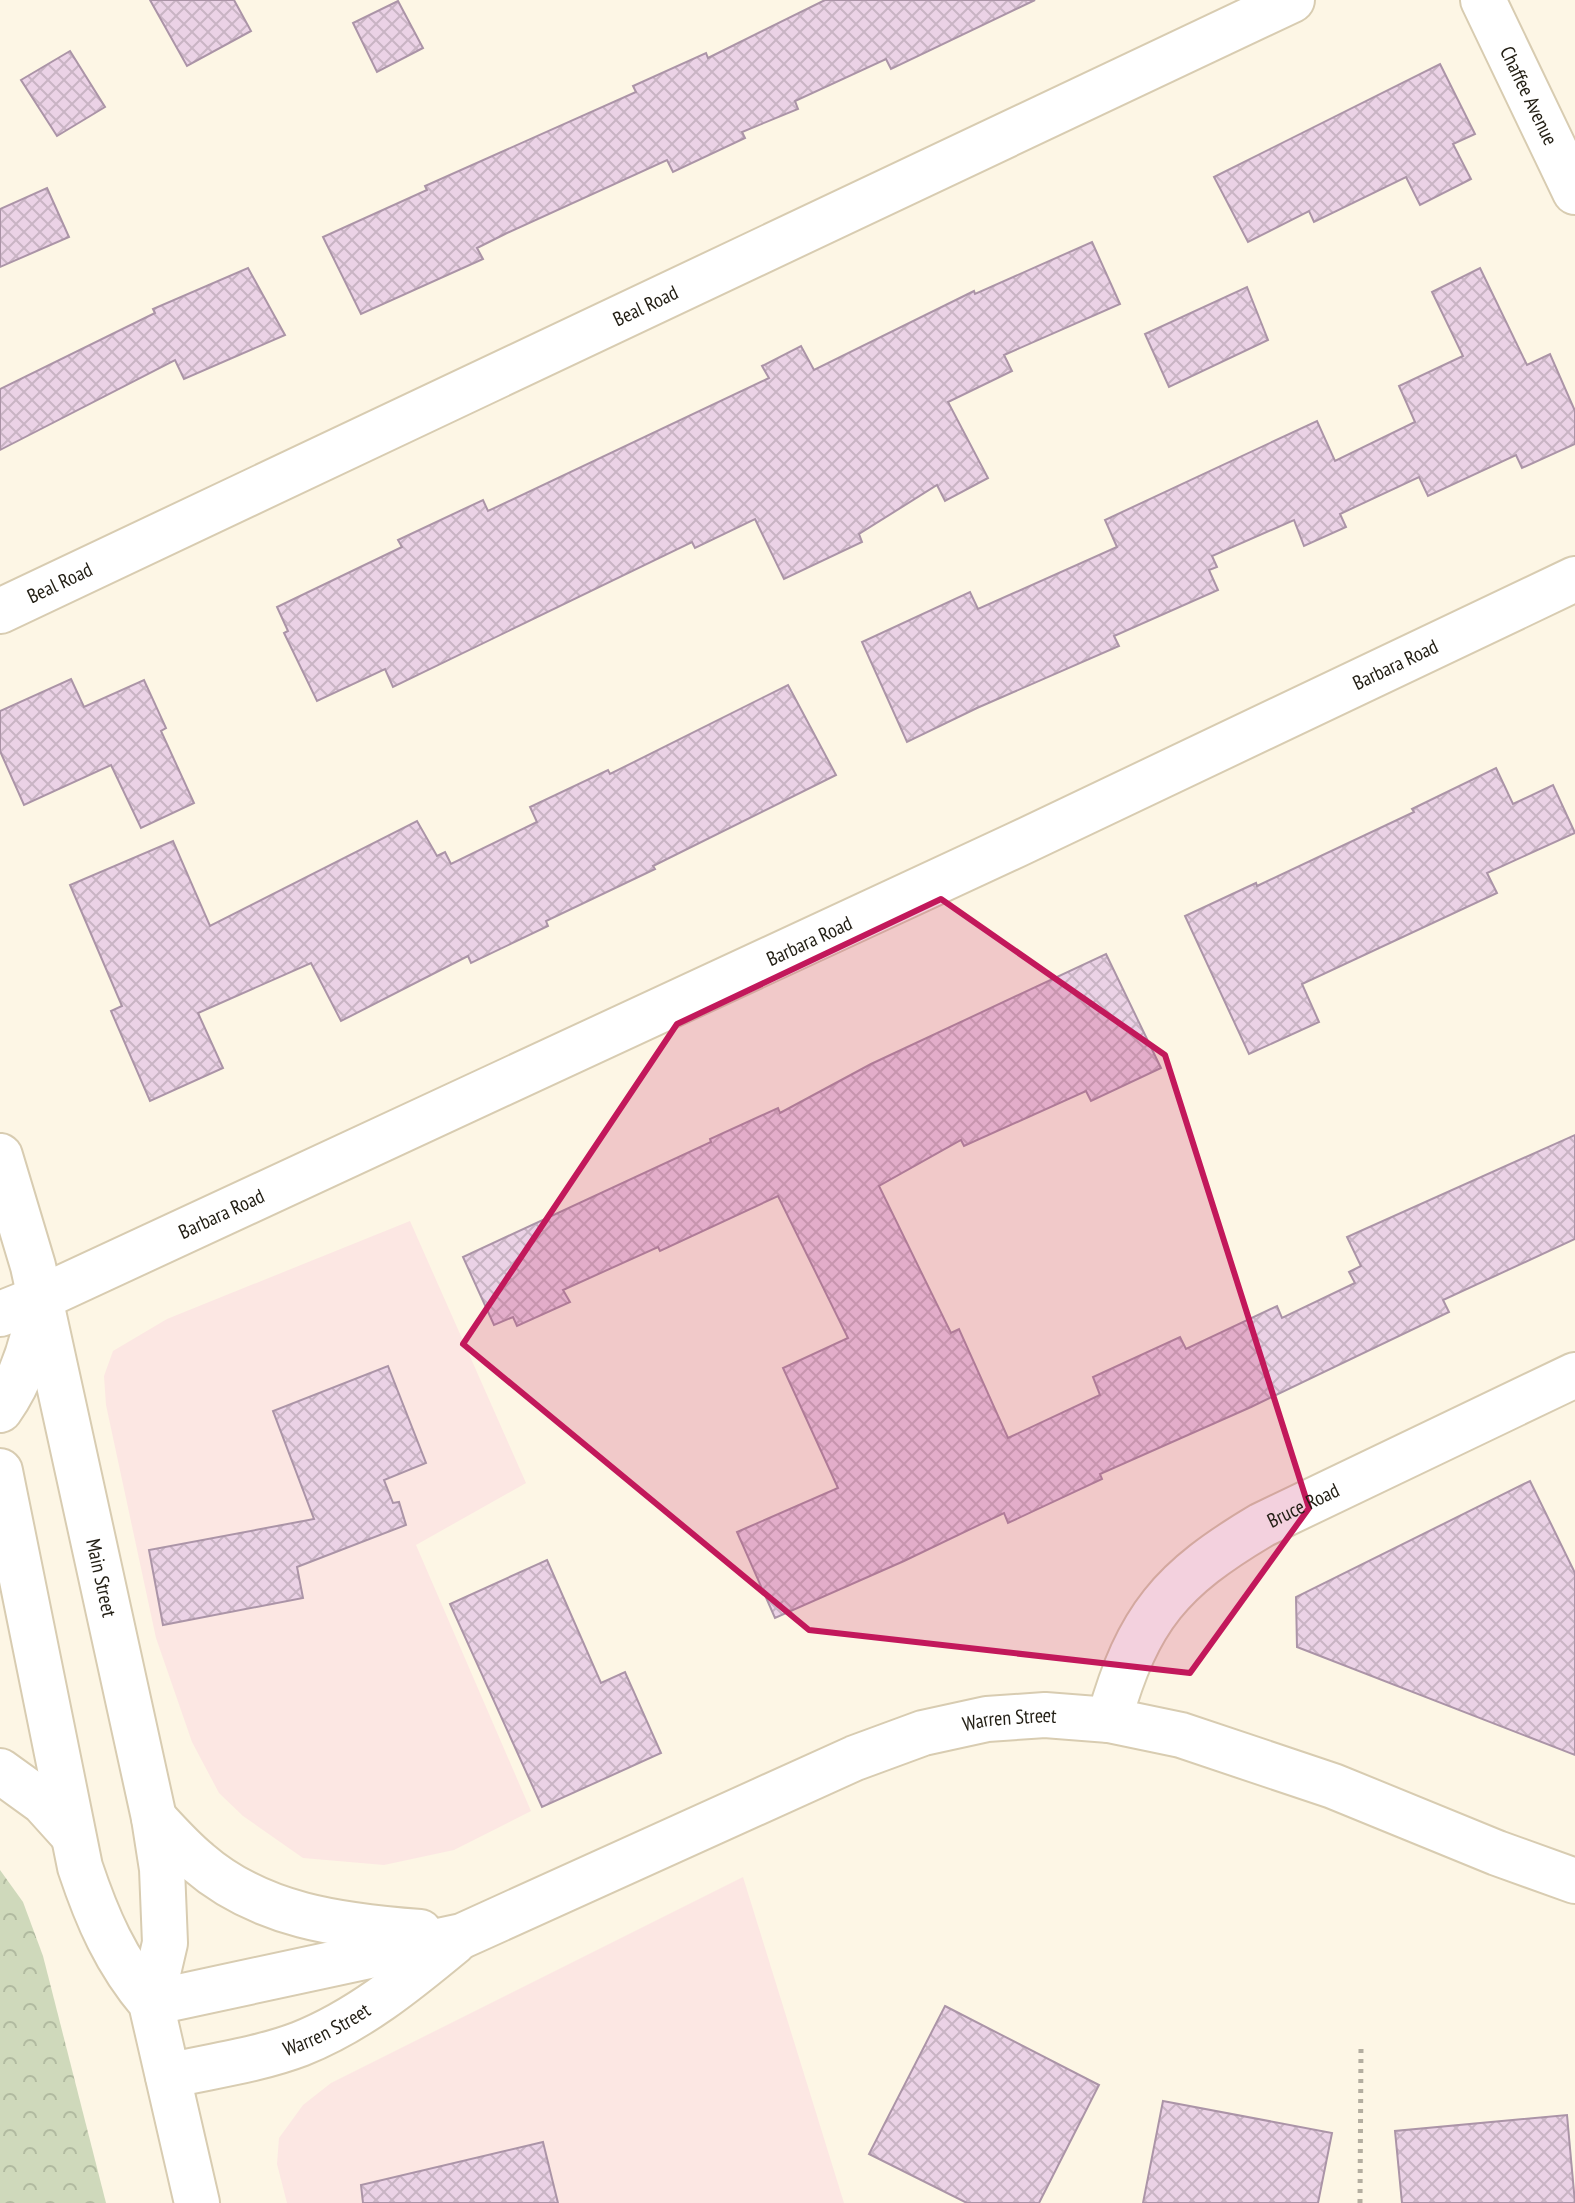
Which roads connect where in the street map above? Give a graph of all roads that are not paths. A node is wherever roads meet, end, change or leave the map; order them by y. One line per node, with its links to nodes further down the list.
1 (1292, 0): 5 (street, Beal Road)
2 (1483, 0): 3 (street, Chaffee Avenue)
3 (1575, 192)
4 (1575, 579): 7 (street, Barbara Road)
5 (0, 611)
6 (0, 1156): 7 (street, Main Street)
7 (40, 1298): 8 (street, Barbara Road); 10 (street); 14 (street, Main Street)
8 (0, 1314)
9 (1575, 1375): 12 (street, Bruce Road)
10 (0, 1410)
11 (0, 1471): 15 (street, Main Street)
12 (1109, 1720): 16 (street, Warren Street); 17 (street, Warren Street)
13 (0, 1771): 15 (street)
14 (154, 1818): 17 (street); 18 (street, Main Street)
15 (71, 1833): 18 (street, Main Street)
16 (1575, 1881)
17 (462, 1936): 18 (street, Warren Street); 19 (street, Warren Street)
18 (151, 2003): 19 (street, Main Street)
19 (168, 2076): 20 (street, Main Street)
20 (197, 2203)

